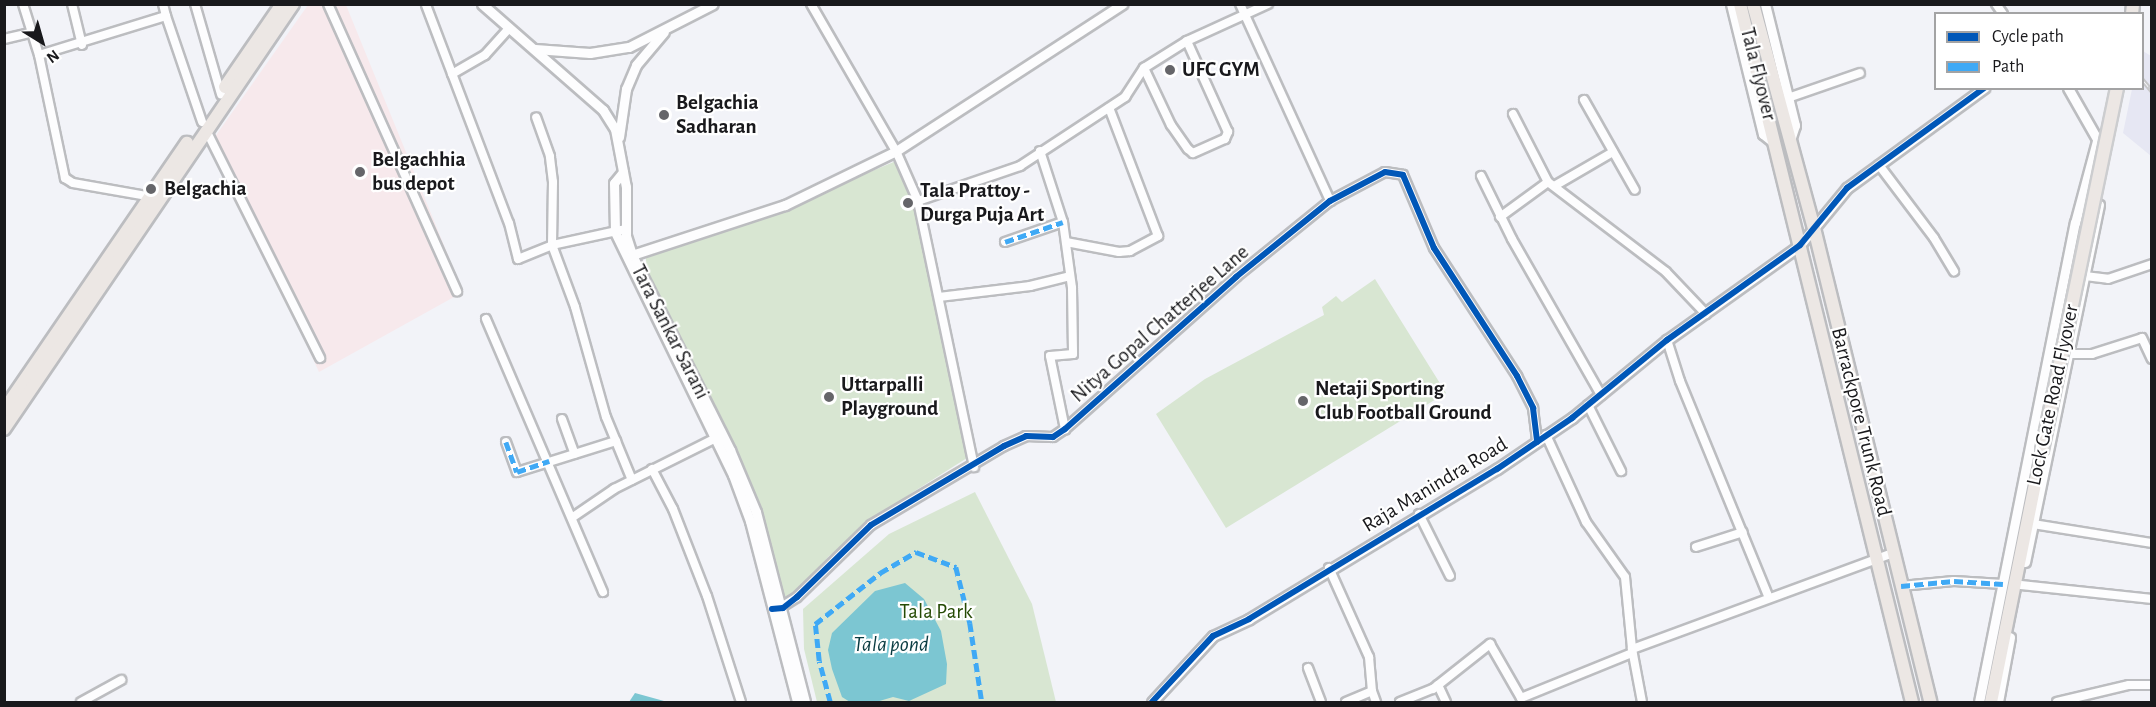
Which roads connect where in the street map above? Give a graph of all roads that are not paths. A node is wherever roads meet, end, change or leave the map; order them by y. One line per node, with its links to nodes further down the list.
1 (23, 4): 23 (street)
2 (72, 4): 26 (street)
3 (163, 4): 20 (street)
4 (195, 4): 35 (street)
5 (293, 4): 41 (main road)
6 (328, 4): 71 (street)
7 (482, 4): 21 (street, Tara Sankar Sarani)
8 (714, 4): 22 (street)
9 (811, 4): 46 (street)
10 (1122, 4): 46 (street)
11 (1240, 4): 19 (street)
12 (1268, 4): 19 (street)
13 (1731, 4): 43 (street)
14 (1740, 4): 43 (main road, Tala Flyover)
15 (1753, 4): 45 (main road, Tala Flyover)
16 (1765, 4): 36 (street)
17 (426, 5): 31 (street)
18 (276, 6): 35 (main road)
19 (1244, 14): 25 (street); 56 (street)
20 (166, 16): 26 (street); 41 (street)
21 (509, 28): 27 (street, Tara Sankar Sarani); 31 (street)
22 (668, 28): 27 (street); 44 (street)
23 (32, 33): 24 (street); 28 (street)
24 (4, 39)
25 (1187, 41): 29 (street); 29 (street)
26 (82, 45): 28 (street)
27 (535, 49): 44 (street, Tara Sankar Sarani)
28 (39, 55): 54 (street)
29 (1144, 68): 38 (street)
30 (1860, 73): 36 (street)
31 (452, 74): 64 (street)
32 (1981, 90): 49 (street, Raja Manindra Road)
33 (2069, 90): 42 (street)
34 (2117, 90): 136 (main road, Lock Gate Road Flyover, bridge)
35 (221, 94): 41 (main road)
36 (1788, 98): 45 (street)
37 (1584, 100): 48 (street)
38 (1109, 108): 47 (street); 63 (street)
39 (1512, 114): 52 (street)
40 (536, 117): 64 (street)
41 (204, 126): 54 (main road); 77 (street)
42 (2098, 137): 70 (street); 106 (street)
43 (1774, 138): 65 (main road, Barrackpore Trunk Road)
44 (619, 141): 50 (street, Tara Sankar Sarani)
45 (1789, 142): 59 (main road, Barrackpore Trunk Road)
46 (896, 151): 55 (street); 66 (street)
47 (1040, 151): 55 (street); 58 (street)
48 (1613, 152): 52 (street); 53 (street)
49 (1880, 165): 59 (street, Raja Manindra Road); 68 (street)
50 (623, 172): 60 (street, Tara Sankar Sarani); 61 (street)
51 (1481, 176): 57 (street)
52 (1552, 184): 57 (street); 73 (street)
53 (1635, 190)
54 (155, 197): 81 (main road); 83 (main road)
55 (918, 201): 72 (street)
56 (1330, 201): 84 (street, Nitya Gopal Chatterjee Lane); 89 (street, Nitya Gopal Chatterjee Lane)
57 (1500, 217): 79 (street)
58 (1063, 222): 62 (street); 63 (street)
59 (1814, 228): 65 (street, Raja Manindra Road); 102 (main road, Barrackpore Trunk Road)
60 (626, 229): 61 (street); 66 (street, Tara Sankar Sarani)
61 (615, 232): 64 (street); 86 (street)
62 (1005, 242)
63 (1066, 242): 69 (street)
64 (552, 245): 87 (street)
65 (1800, 245): 73 (street, Raja Manindra Road); 103 (main road, Barrackpore Trunk Road)
66 (632, 255): 86 (street, Tara Sankar Sarani)
67 (2151, 264): 70 (street)
68 (1954, 271)
69 (1070, 276): 72 (street); 84 (street)
70 (2085, 276): 76 (street)
71 (457, 291)
72 (939, 297): 92 (street)
73 (1706, 314): 75 (street, Raja Manindra Road)
74 (486, 319): 91 (street)
75 (1667, 340): 79 (street, Raja Manindra Road); 99 (street)
76 (2068, 354): 78 (street); 98 (street)
77 (320, 358)
78 (2151, 359)
79 (1601, 394): 80 (street, Raja Manindra Road)
80 (1587, 405): 85 (street, Raja Manindra Road); 94 (street)
81 (4, 410)
82 (562, 419): 90 (street)
83 (4, 429)
84 (1065, 429): 92 (street, Nitya Gopal Chatterjee Lane)
85 (1546, 435): 89 (street, Raja Manindra Road); 114 (street)
86 (719, 436): 93 (street); 112 (street); 113 (street, Tara Sankar Sarani)
87 (616, 441): 90 (street); 95 (street)
88 (506, 442): 91 (street)
89 (1537, 442): 96 (street, Raja Manindra Road)
90 (575, 454): 91 (street)
91 (549, 461): 97 (street)
92 (974, 466): 113 (street, Nitya Gopal Chatterjee Lane)
93 (652, 469): 95 (street); 123 (street)
94 (1621, 471)
95 (632, 480): 97 (street)
96 (1419, 514): 104 (street, Raja Manindra Road); 105 (street)
97 (573, 516): 109 (street)
98 (2034, 524): 100 (street); 107 (street)
99 (1743, 532): 101 (street); 110 (street)
100 (2151, 543)
101 (1696, 547)
102 (1893, 553): 103 (street); 108 (main road, Barrackpore Trunk Road)
103 (1876, 557): 110 (street); 133 (main road, Barrackpore Trunk Road)
104 (1329, 568): 119 (street); 126 (street, Raja Manindra Road)
105 (1450, 576)
106 (2003, 584): 108 (street); 135 (street)
107 (2020, 585): 111 (street); 137 (street)
108 (1901, 586): 134 (main road, Barrackpore Trunk Road)
109 (603, 592)
110 (1768, 596): 114 (street)
111 (2151, 599)
112 (772, 609): 113 (street); 124 (street)
113 (783, 609): 125 (street, Tara Sankar Sarani)
114 (1632, 651): 121 (street); 132 (street)
115 (1308, 668): 127 (street)
116 (121, 680): 122 (street)
117 (2151, 685): 138 (street)
118 (1438, 686): 120 (street); 121 (street); 131 (street)
119 (1372, 692): 128 (street); 129 (street)
120 (1420, 699): 130 (street)
121 (1521, 700)
122 (81, 702)
123 (741, 702)
124 (797, 702)
125 (805, 702)
126 (1152, 702)
127 (1321, 702)
128 (1346, 702)
129 (1376, 702)
130 (1400, 702)
131 (1446, 702)
132 (1642, 702)
133 (1912, 702)
134 (1930, 702)
135 (1979, 702)
136 (1991, 702)
137 (1998, 702)
138 (2062, 702)

